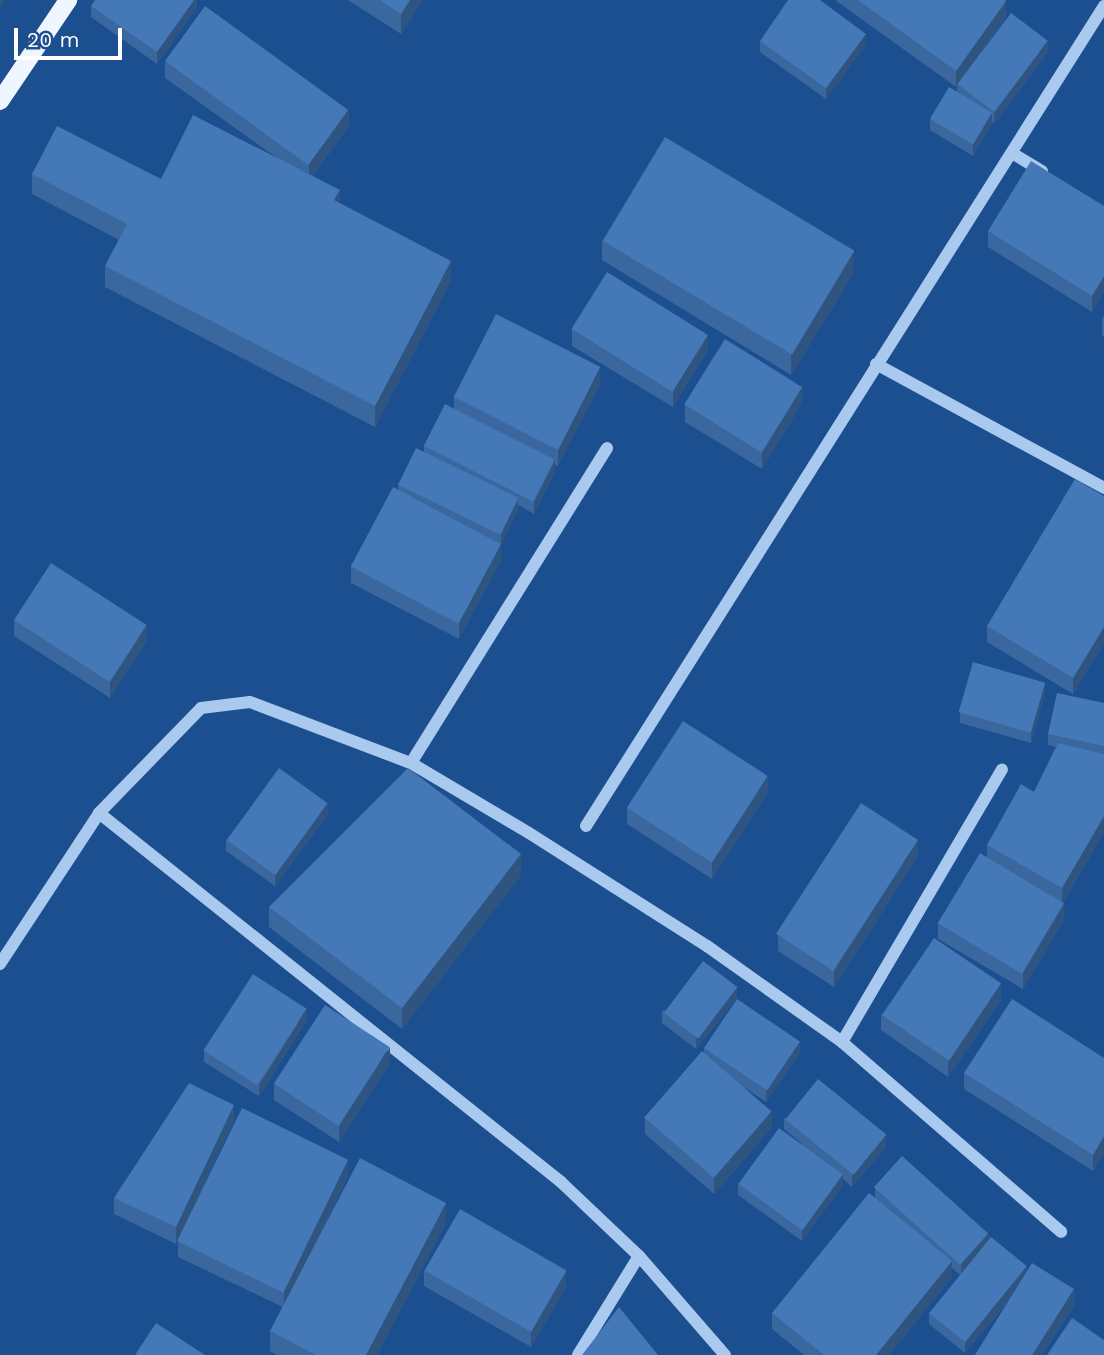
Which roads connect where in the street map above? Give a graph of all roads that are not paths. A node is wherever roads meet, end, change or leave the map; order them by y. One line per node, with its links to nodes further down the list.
1 (68, 0): 3 (main road)
2 (1104, 6): 4 (street)
3 (0, 101)
4 (1012, 153): 5 (street); 6 (street)
5 (1056, 179)
6 (876, 364): 8 (street); 12 (street)
7 (607, 448): 9 (street)
8 (1104, 488)
9 (411, 763): 11 (street); 14 (street)
10 (1002, 769): 14 (street)
11 (99, 813): 13 (street); 16 (street)
12 (586, 826)
13 (0, 964)
14 (842, 1042): 15 (street)
15 (1061, 1232)
16 (639, 1256): 17 (street); 18 (street)
17 (578, 1355)
18 (724, 1355)

